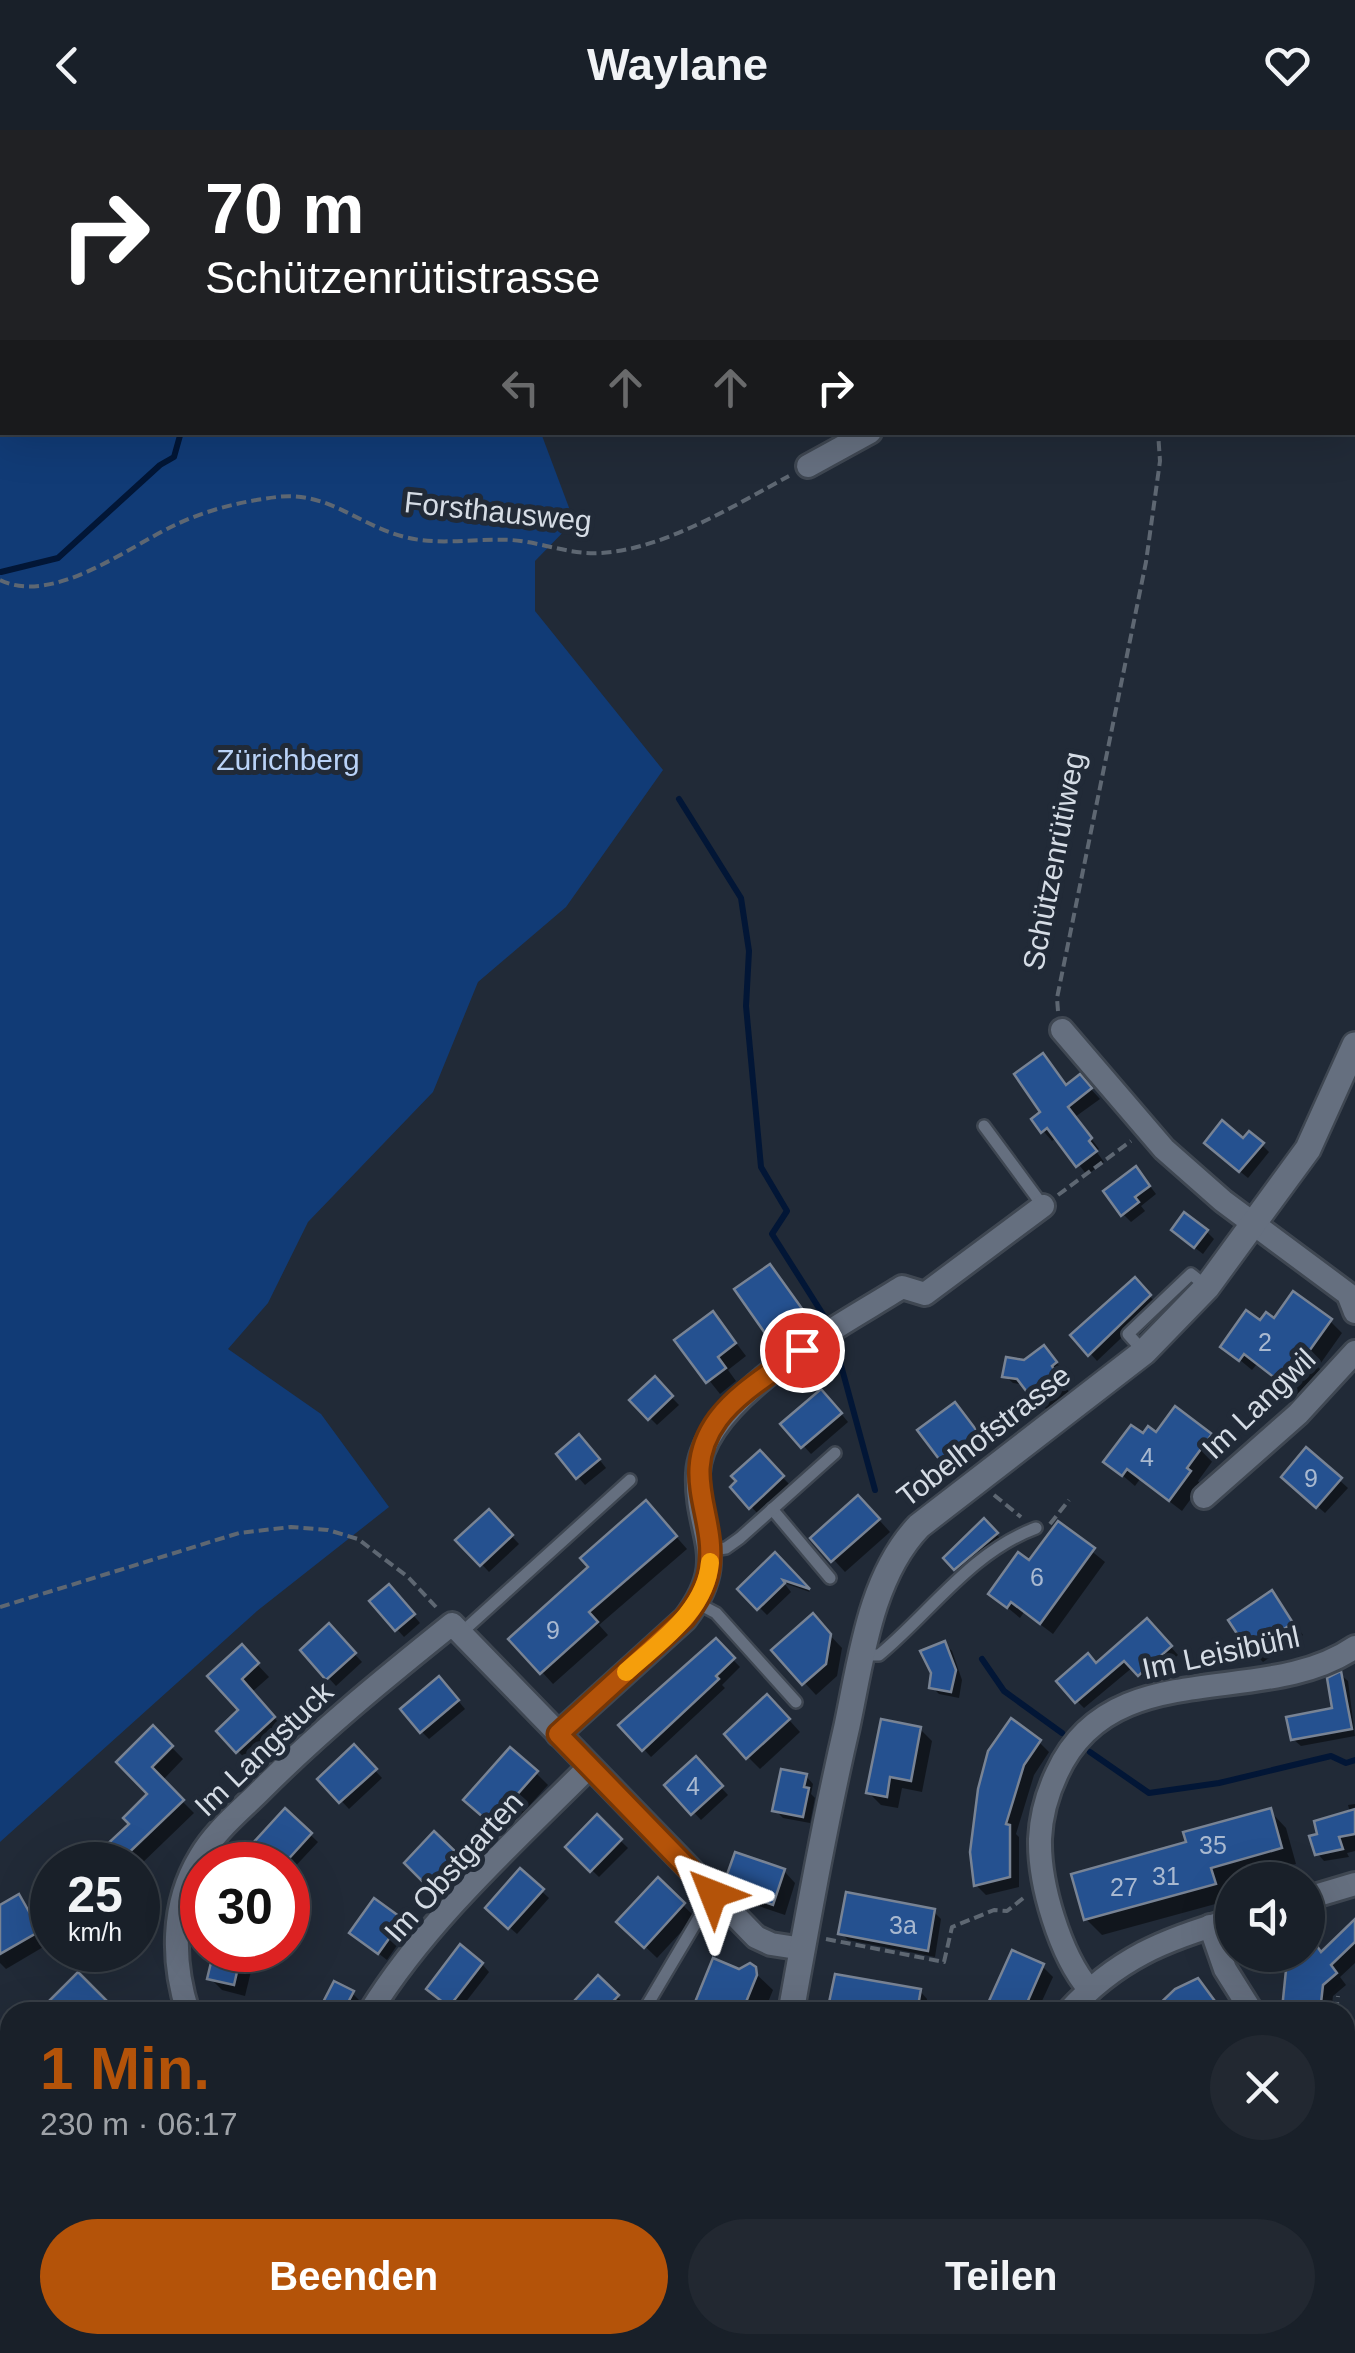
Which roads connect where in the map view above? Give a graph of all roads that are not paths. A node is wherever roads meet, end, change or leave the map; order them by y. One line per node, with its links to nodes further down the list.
1 (865, 435): 2 (street)
2 (808, 466)
3 (1062, 1030): 7 (street)
4 (1355, 1045): 7 (main road, Tobelhofstrasse)
5 (984, 1126): 6 (lane)
6 (1043, 1206): 15 (street)
7 (1255, 1226): 8 (street); 20 (main road, Tobelhofstrasse)
8 (1355, 1312)
9 (1355, 1352): 12 (street, Im Langwil)
10 (835, 1453): 13 (lane)
11 (630, 1480): 18 (lane)
12 (1204, 1497)
13 (772, 1510): 15 (lane); 16 (lane)
14 (1035, 1528): 20 (lane)
15 (711, 1550): 17 (street)
16 (830, 1578)
17 (697, 1603): 21 (lane); 22 (street)
18 (457, 1629): 22 (street); 31 (street, Im Langstuck)
19 (1355, 1647): 30 (street, Im Leisibühl)
20 (862, 1655): 28 (main road, Tobelhofstrasse)
21 (796, 1702)
22 (558, 1734): 23 (street)
23 (588, 1768): 26 (street); 32 (street, Im Obstgarten)
24 (1355, 1884): 25 (street)
25 (1325, 1893)
26 (713, 1894): 28 (street); 33 (lane)
27 (1215, 1925): 30 (street)
28 (804, 1942): 34 (main road, Tobelhofstrasse)
29 (1227, 1972): 36 (street)
30 (1089, 1989): 35 (street)
31 (185, 2002)
32 (378, 2002)
33 (649, 2002)
34 (794, 2002)
35 (1077, 2002)
36 (1246, 2002)

